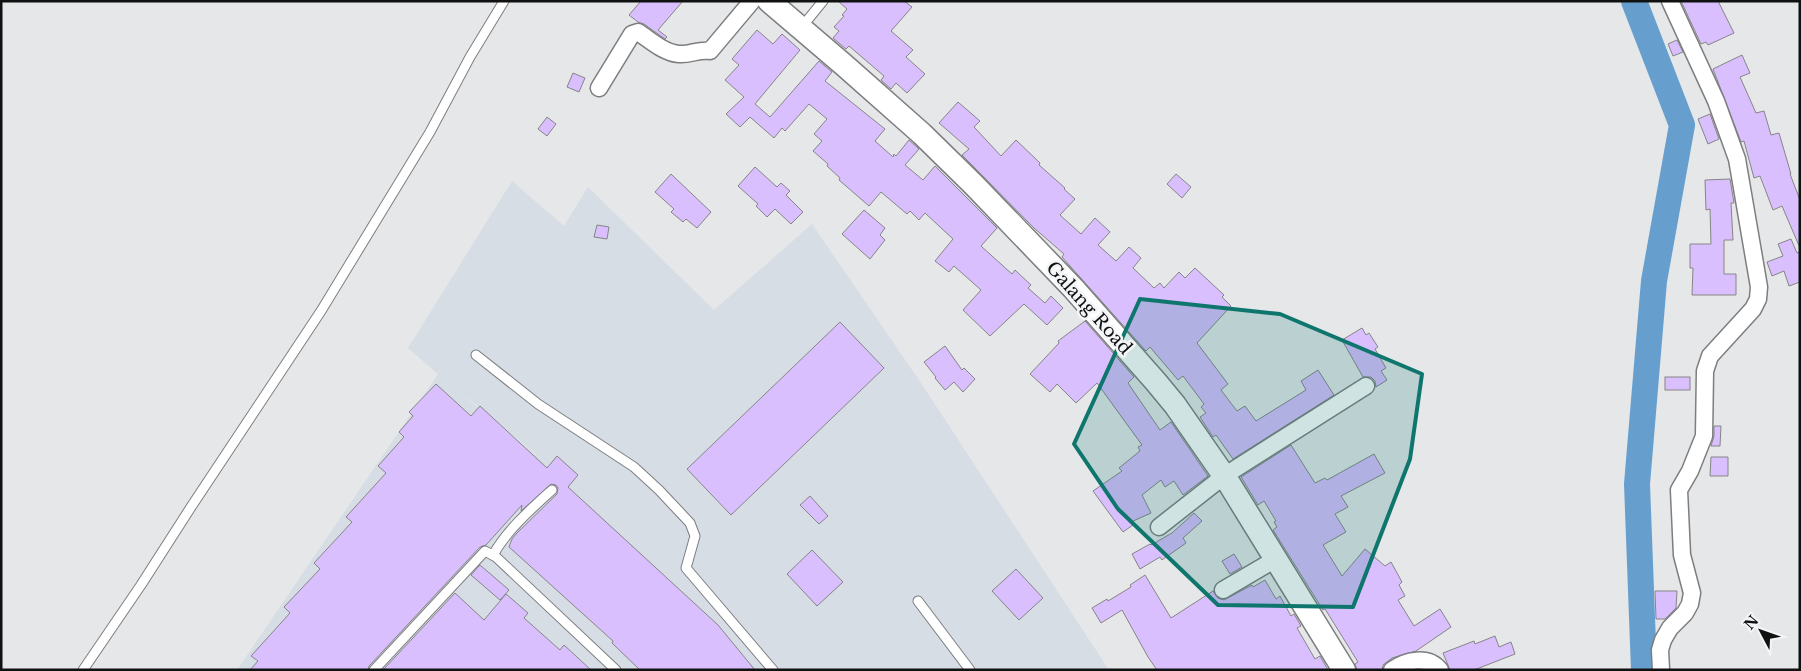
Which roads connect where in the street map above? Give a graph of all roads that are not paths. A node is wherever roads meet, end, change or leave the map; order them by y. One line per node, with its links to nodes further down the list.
1 (504, 1): 17 (lane)
2 (752, 1): 7 (street)
3 (769, 1): 6 (street, Galang Road)
4 (824, 1): 6 (lane)
5 (1670, 1): 25 (street)
6 (801, 28): 10 (street, Galang Road)
7 (599, 88)
8 (476, 355): 20 (lane)
9 (1366, 386): 10 (street)
10 (1224, 476): 12 (street); 14 (street, Galang Road)
11 (552, 490): 13 (lane)
12 (1159, 527)
13 (493, 555): 18 (lane); 19 (lane)
14 (1276, 558): 15 (street); 22 (street, Galang Road)
15 (1223, 590)
16 (918, 601): 21 (lane)
17 (83, 670)
18 (374, 670)
19 (616, 670)
20 (773, 670)
21 (970, 670)
22 (1344, 670)
23 (1392, 670): 24 (street)
24 (1440, 670)
25 (1661, 670)

